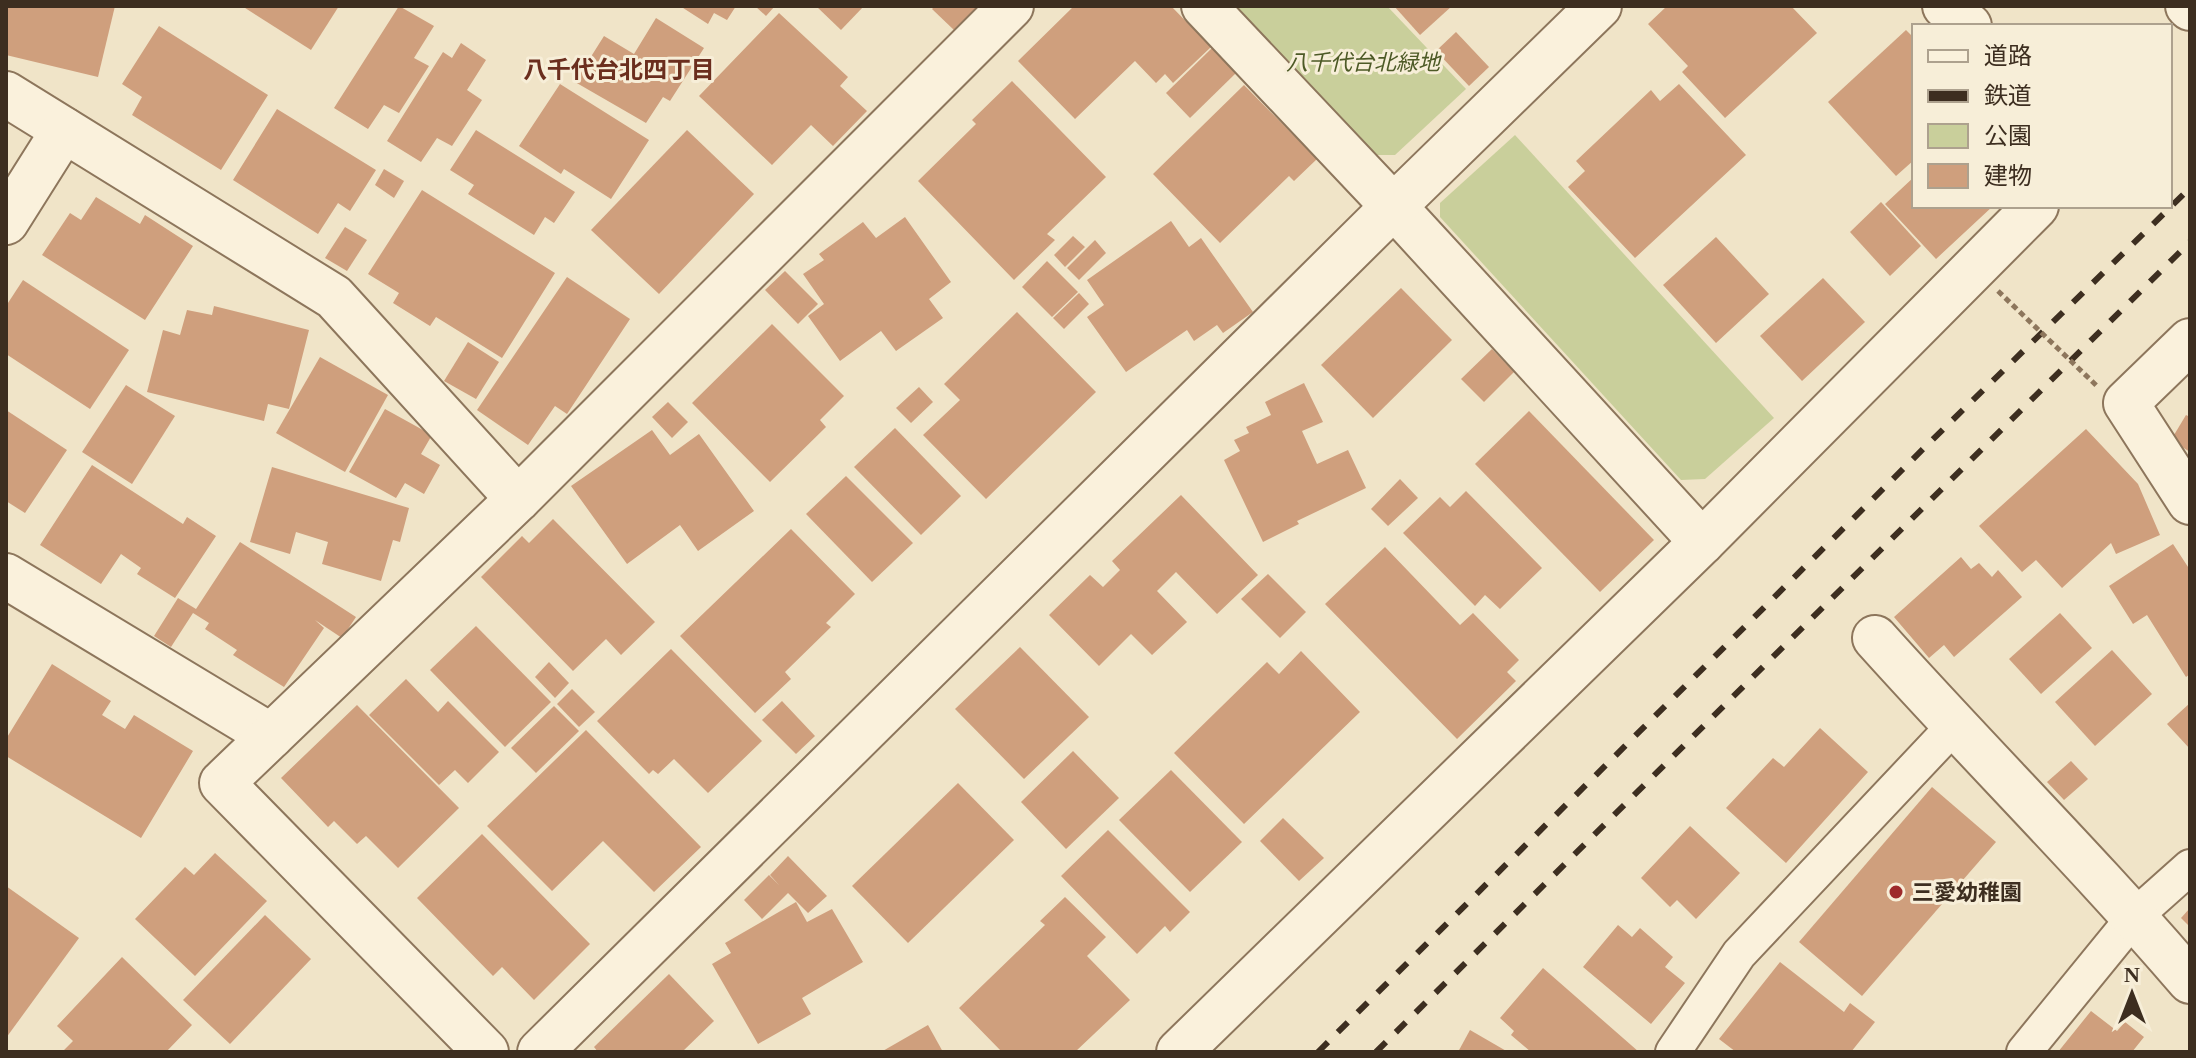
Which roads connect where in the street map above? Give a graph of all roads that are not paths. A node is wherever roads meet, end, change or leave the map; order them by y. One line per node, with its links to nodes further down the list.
1 (1011, 6): 12 (street)
2 (1204, 6): 8 (street)
3 (1599, 6): 8 (street)
4 (1945, 6): 5 (street)
5 (1967, 24)
6 (6, 94): 7 (street)
7 (64, 130): 10 (street); 12 (street)
8 (1393, 207): 14 (street); 23 (street)
9 (2034, 208): 14 (street)
10 (6, 222)
11 (2190, 341): 13 (street)
12 (518, 499): 18 (street)
13 (2190, 502)
14 (1702, 542): 24 (street)
15 (6, 576): 18 (street)
16 (1875, 638): 17 (street)
17 (1954, 726): 20 (street); 25 (lane)
18 (271, 736): 22 (street)
19 (2190, 867): 20 (lane)
20 (2135, 916): 21 (street); 26 (lane)
21 (2190, 981)
22 (486, 1052)
23 (540, 1052)
24 (1179, 1052)
25 (1673, 1052)
26 (2024, 1052)

